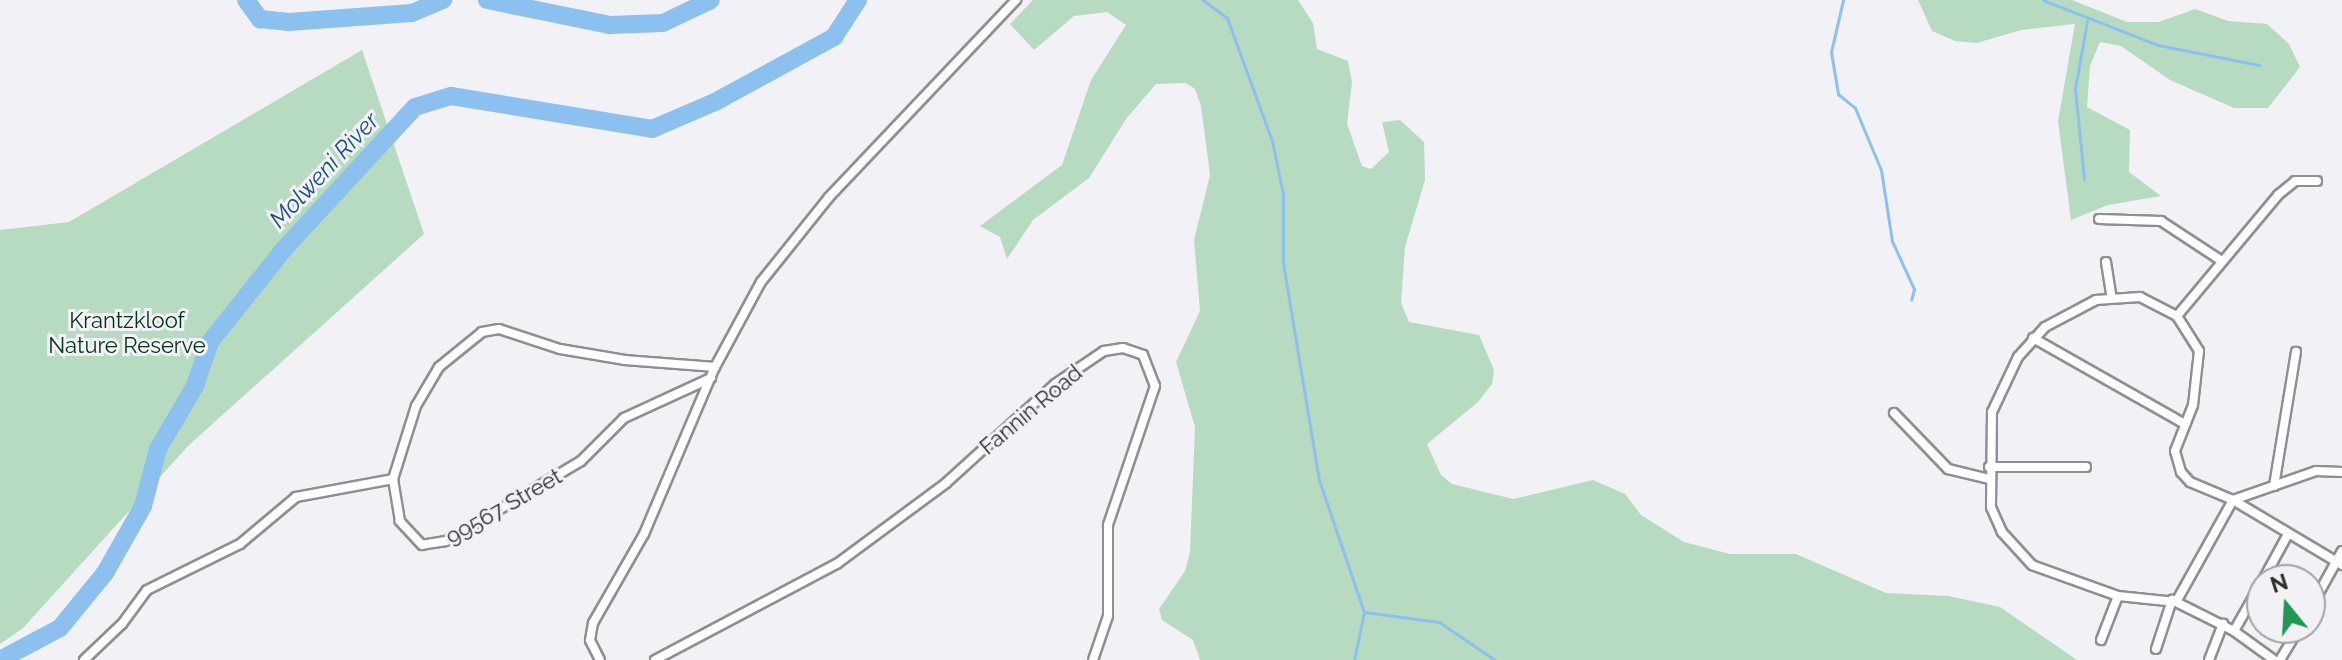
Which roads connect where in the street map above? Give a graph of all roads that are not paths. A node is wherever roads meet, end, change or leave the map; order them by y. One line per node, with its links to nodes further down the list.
1 (1011, 1): 10 (street)
2 (2317, 181): 4 (street)
3 (2099, 219): 4 (street)
4 (2222, 261): 7 (street)
5 (2106, 262): 6 (street)
6 (2111, 295): 7 (street); 8 (street)
7 (2177, 316): 13 (street)
8 (2033, 338): 13 (street); 14 (street)
9 (2296, 352): 19 (street)
10 (715, 367): 11 (street); 17 (street, 99567 Street)
11 (711, 378): 17 (street, 99567 Street); 34 (street)
12 (1894, 413): 18 (street)
13 (2185, 424): 20 (street)
14 (1989, 467): 15 (street); 18 (street)
15 (2086, 467)
16 (2342, 472): 19 (street)
17 (393, 479): 33 (street)
18 (1989, 479): 26 (street)
19 (2274, 486): 20 (street)
20 (2233, 500): 21 (street); 27 (street)
21 (2288, 534): 23 (street); 24 (street)
22 (2342, 551): 23 (street)
23 (2339, 563): 25 (street)
24 (2271, 564)
25 (2326, 584)
26 (2118, 596): 27 (street); 31 (street)
27 (2174, 601): 29 (street); 32 (street)
28 (2246, 610): 30 (street)
29 (2223, 624): 30 (street); 37 (street)
30 (2234, 631): 38 (street)
31 (2101, 640)
32 (2156, 649)
33 (84, 660)
34 (600, 660)
35 (655, 660): 36 (street, Fannin Road)
36 (1093, 660)
37 (2209, 660)
38 (2274, 660)

